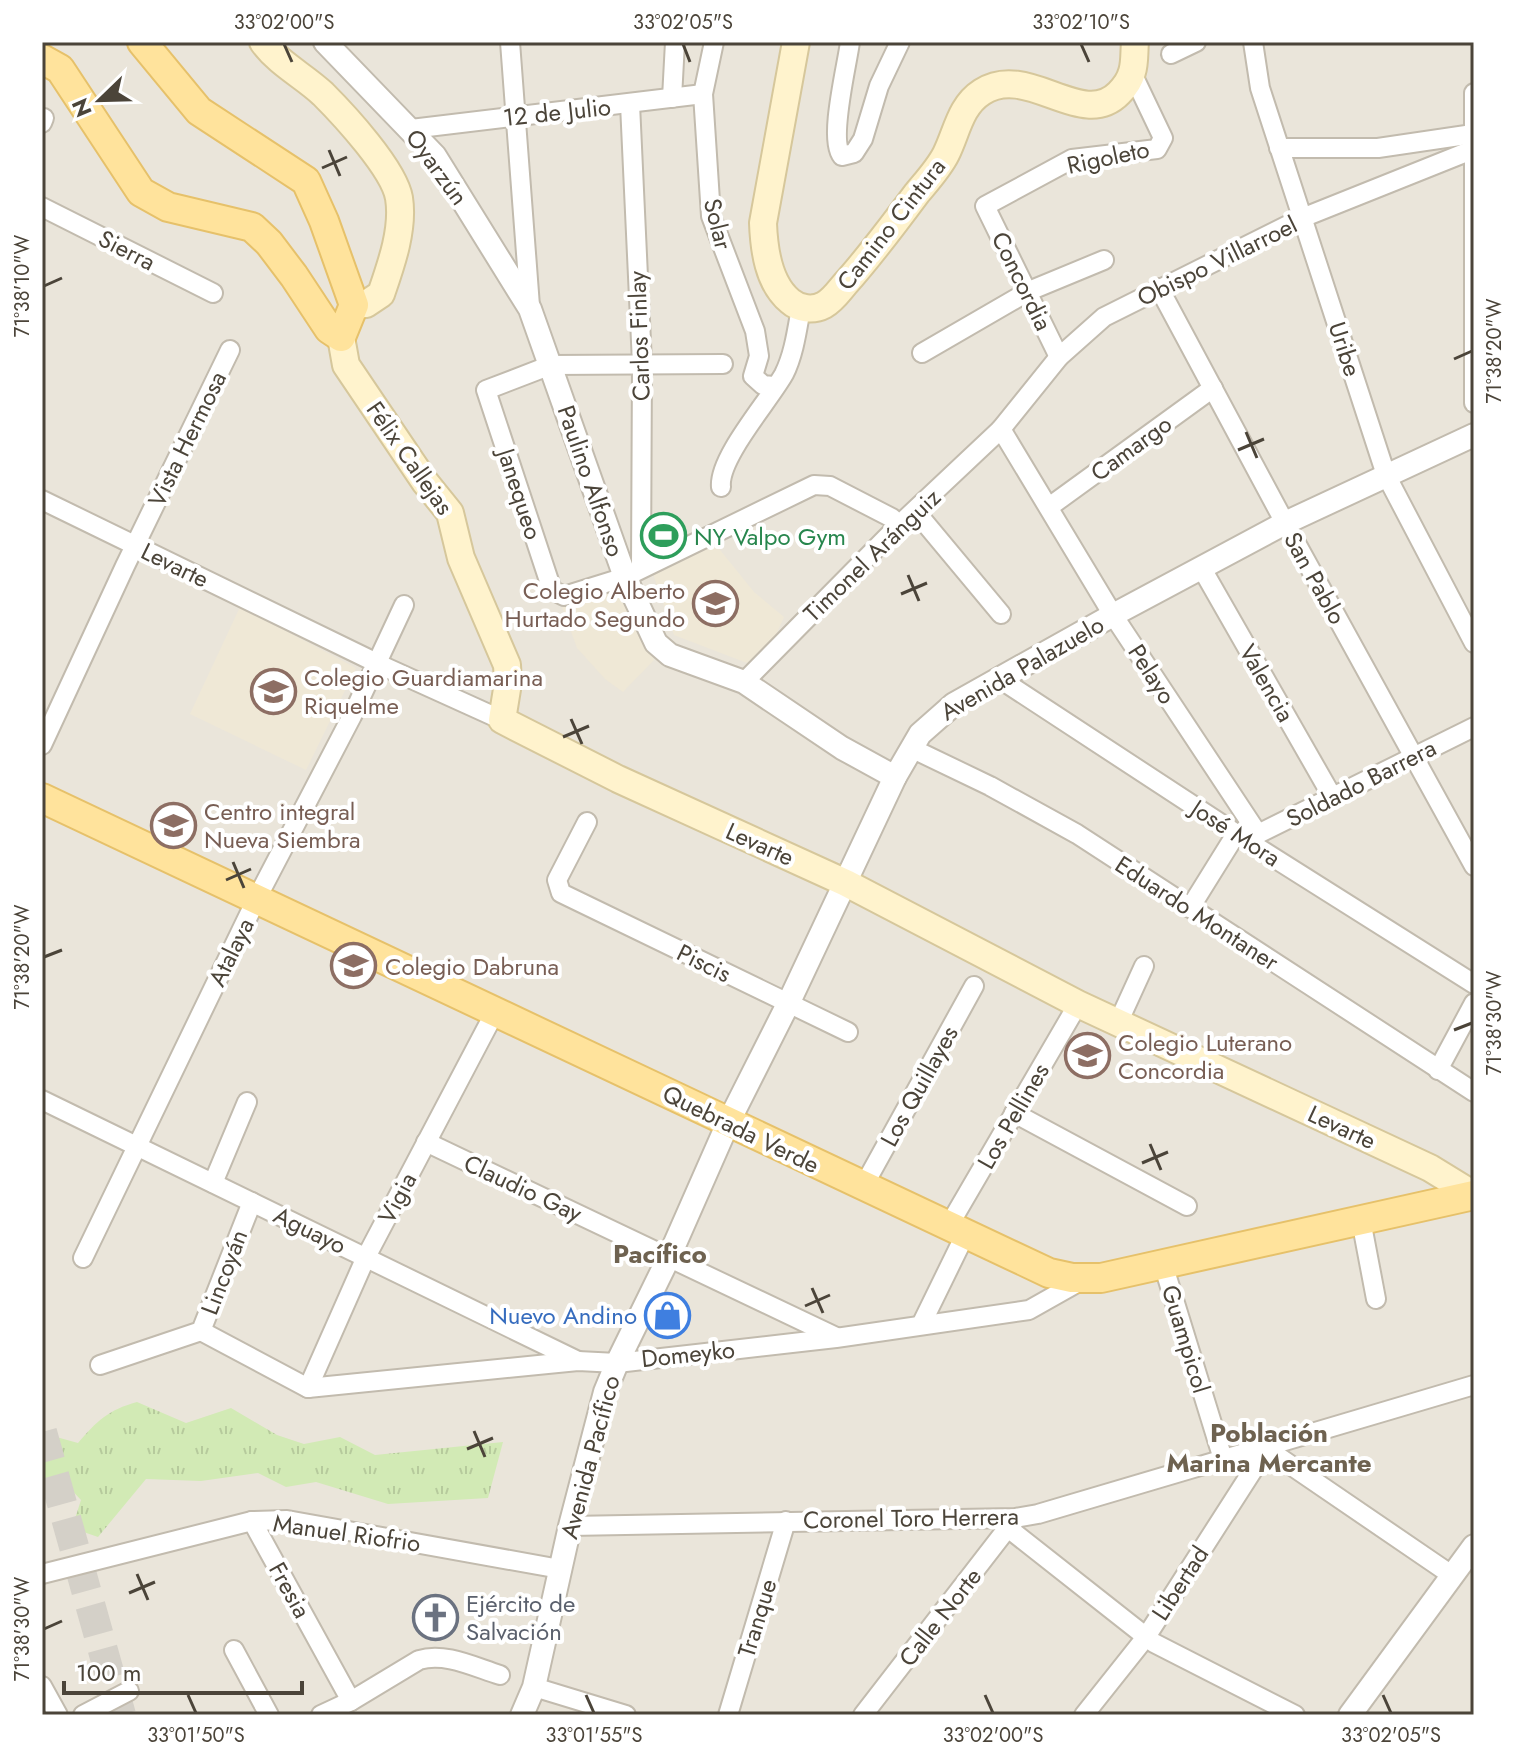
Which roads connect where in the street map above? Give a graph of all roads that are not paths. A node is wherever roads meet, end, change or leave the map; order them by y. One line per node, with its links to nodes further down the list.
1 (142, 42): 31 (main road)
2 (263, 42): 31 (main road)
3 (325, 42): 21 (street, Oyarzún)
4 (510, 42): 20 (street, Paulino Alfonso)
5 (675, 42): 18 (street)
6 (714, 42): 17 (street, Solar)
7 (796, 42): 32 (main road)
8 (850, 42): 9 (street)
9 (900, 42)
10 (1135, 42): 15 (main road)
11 (1196, 42): 13 (street)
12 (1253, 42): 23 (street, Uribe)
13 (1171, 54)
14 (42, 59): 34 (main road)
15 (1132, 73): 24 (street, Rigoleto); 32 (main road, Camino Cintura)
16 (1474, 93): 22 (street)
17 (703, 94): 18 (street, 12 de Julio); 41 (street, Solar)
18 (672, 98): 19 (street, 12 de Julio)
19 (630, 104): 20 (street, 12 de Julio); 38 (street, Carlos Finlay)
20 (515, 117): 21 (street, 12 de Julio); 33 (street, Paulino Alfonso)
21 (411, 129): 33 (street, Oyarzún)
22 (1473, 129): 23 (street); 26 (street, Obispo Villarroel); 43 (street)
23 (1279, 148): 26 (street, Uribe)
24 (985, 206): 29 (street, Concordia)
25 (42, 207): 30 (street, Sierra)
26 (1302, 218): 28 (street, Obispo Villarroel); 46 (street, Uribe)
27 (1104, 260): 29 (street)
28 (1159, 288): 37 (street, Obispo Villarroel); 42 (street, San Pablo)
29 (1029, 291): 36 (street); 37 (street, Concordia)
30 (213, 293)
31 (354, 305): 34 (main road)
32 (801, 308): 41 (street)
33 (530, 309): 40 (street, Paulino Alfonso)
34 (341, 337): 63 (main road, Félix Callejas)
35 (230, 350): 53 (street, Vista Hermosa)
36 (922, 353)
37 (1059, 357): 44 (street, Obispo Villarroel)
38 (642, 363): 39 (street); 40 (street); 55 (street, Carlos Finlay)
39 (723, 364)
40 (551, 365): 55 (street, Paulino Alfonso); 55 (street, Janequeo)
41 (773, 386): 47 (street)
42 (1213, 388): 49 (street, Camargo); 52 (street, San Pablo)
43 (1474, 403)
44 (1001, 429): 49 (street, Pelayo); 50 (street, Timonel Aránguiz)
45 (1474, 435): 46 (street, Avenida Palazuelo)
46 (1386, 475): 52 (street, Avenida Palazuelo); 59 (street, Uribe)
47 (721, 487)
48 (42, 500): 53 (street, Levarte)
49 (1049, 507): 58 (street, Pelayo)
50 (916, 512): 57 (street); 62 (street, Timonel Aránguiz)
51 (892, 518): 55 (street)
52 (1285, 523): 54 (street, Avenida Palazuelo); 67 (street, San Pablo)
53 (135, 546): 60 (street, Levarte); 65 (street, Vista Hermosa)
54 (1201, 567): 58 (street, Avenida Palazuelo); 70 (street, Valencia)
55 (633, 572): 62 (street, Paulino Alfonso)
56 (404, 605): 60 (street, Atalaya)
57 (1001, 614)
58 (1113, 615): 61 (street, Avenida Palazuelo); 72 (street, Pelayo)
59 (1474, 643)
60 (377, 663): 63 (street, Levarte); 75 (street, Atalaya)
61 (1000, 679): 66 (street, Avenida Palazuelo); 72 (street, José Mora)
62 (744, 682): 68 (street, Paulino Alfonso)
63 (502, 720): 74 (main road, Levarte)
64 (1474, 727): 67 (street, Soldado Barrera)
65 (42, 745)
66 (911, 748): 68 (street, Avenida Palazuelo); 76 (street, Eduardo Montaner)
67 (1413, 756): 70 (street, Soldado Barrera); 73 (street, San Pablo)
68 (895, 777): 74 (street, Avenida Palazuelo)
69 (42, 798): 75 (main road, Quebrada Verde)
70 (1333, 798): 72 (street, Soldado Barrera)
71 (587, 822): 81 (street, Piscis)
72 (1249, 837): 76 (street); 78 (street, José Mora)
73 (1474, 866)
74 (846, 883): 81 (street, Avenida Palazuelo); 82 (main road, Levarte)
75 (257, 898): 83 (main road, Quebrada Verde); 93 (street, Atalaya)
76 (1190, 908): 86 (street, Eduardo Montaner)
77 (1144, 966): 84 (street)
78 (1474, 984)
79 (974, 986): 95 (street, Los Quillayes)
80 (1474, 1003): 86 (street)
81 (788, 1004): 85 (street, Piscis); 91 (street, Avenida Palazuelo)
82 (1078, 1004): 84 (main road, Levarte); 90 (street, Los Pellines)
83 (495, 1012): 91 (main road, Quebrada Verde); 92 (street, Vigia)
84 (1118, 1023): 96 (main road, Levarte)
85 (848, 1032)
86 (1438, 1070): 87 (street, Eduardo Montaner)
87 (1474, 1092)
88 (42, 1100): 93 (street, Aguayo)
89 (247, 1102): 94 (street)
90 (1014, 1113): 98 (street); 100 (street, Los Pellines)
91 (728, 1123): 95 (main road, Quebrada Verde); 102 (street, Avenida Pacífico)
92 (426, 1142): 101 (street, Vigia); 102 (street, Claudio Gay)
93 (137, 1146): 94 (street, Aguayo); 103 (street, Atalaya)
94 (213, 1183): 97 (street, Aguayo)
95 (863, 1187): 100 (main road, Quebrada Verde)
96 (1474, 1195): 99 (main road, Quebrada Verde)
97 (252, 1202): 101 (street, Aguayo); 108 (street, Lincoyán)
98 (1187, 1206)
99 (1361, 1220): 104 (main road, Quebrada Verde); 106 (street)
100 (956, 1231): 105 (main road, Quebrada Verde); 107 (street, Los Pellines)
101 (366, 1257): 110 (street, Aguayo); 114 (street, Vigia)
102 (669, 1257): 109 (street, Claudio Gay); 111 (street, Avenida Pacífico)
103 (83, 1258)
104 (1163, 1264): 105 (main road, Quebrada Verde); 116 (street, Guampicol)
105 (1084, 1279): 107 (street, Domeyko)
106 (1376, 1299)
107 (921, 1325): 109 (street, Domeyko)
108 (201, 1331): 112 (street, Lincoyán); 114 (street)
109 (836, 1338): 111 (street, Domeyko)
110 (578, 1361): 111 (street, Domeyko); 114 (street, Domeyko)
111 (617, 1363): 120 (street, Avenida Pacífico)
112 (100, 1365)
113 (1474, 1385): 115 (street, Coronel Toro Herrera)
114 (308, 1388)
115 (1268, 1447): 116 (street, Coronel Toro Herrera); 124 (street); 125 (street, Libertad)
116 (1223, 1459): 119 (street, Coronel Toro Herrera)
117 (252, 1521): 122 (street, Manuel Riofrio); 123 (street, Manuel Riofrio); 131 (street, Fresia)
118 (786, 1521): 119 (street, Coronel Toro Herrera); 120 (street, Coronel Toro Herrera); 138 (street, Tranque)
119 (1012, 1523): 125 (street); 139 (street, Calle Norte)
120 (570, 1526): 122 (street, Avenida Pacífico)
121 (1474, 1546): 124 (street)
122 (560, 1569): 129 (street, Avenida Pacífico)
123 (42, 1574)
124 (1453, 1576): 142 (street)
125 (1146, 1637): 140 (street, Libertad); 141 (street)
126 (234, 1650): 134 (street)
127 (500, 1675): 131 (street)
128 (42, 1686): 132 (street)
129 (534, 1687): 136 (street, Avenida Pacífico); 137 (street)
130 (129, 1691): 133 (street)
131 (351, 1701): 135 (street)
132 (50, 1710)
133 (83, 1715)
134 (269, 1715)
135 (321, 1715)
136 (522, 1715)
137 (626, 1715)
138 (728, 1715)
139 (863, 1715)
140 (1084, 1715)
141 (1295, 1715)
142 (1350, 1715)

